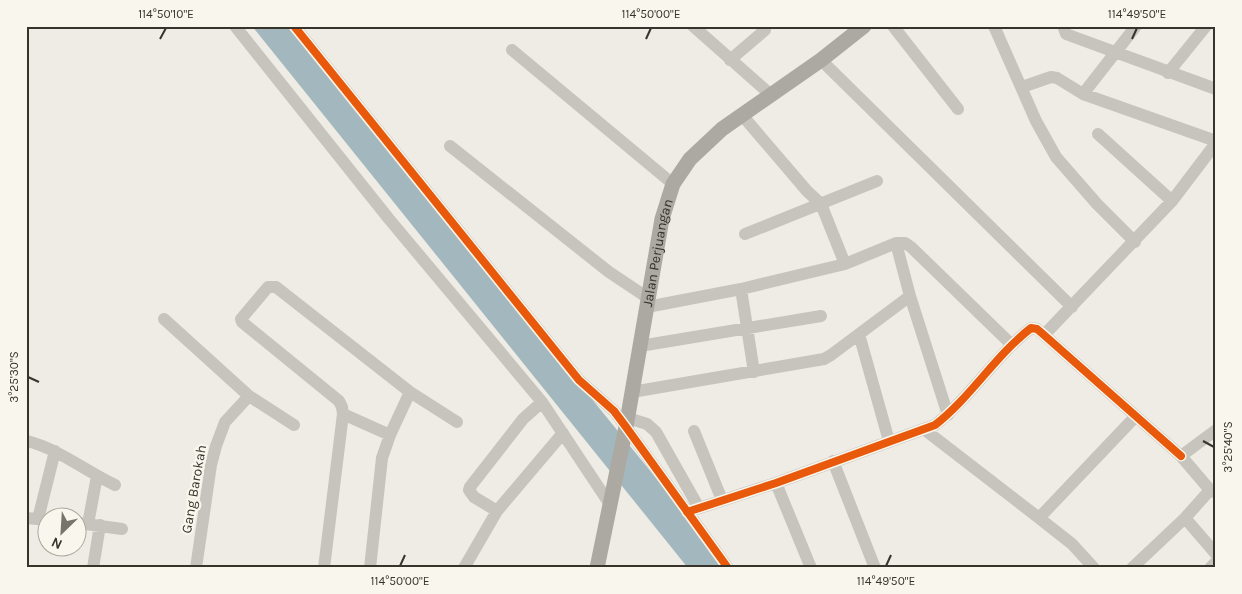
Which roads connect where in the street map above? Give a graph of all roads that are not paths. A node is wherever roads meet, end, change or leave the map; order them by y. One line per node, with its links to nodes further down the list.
1 (235, 26): 48 (street)
2 (294, 26): 54 (street)
3 (693, 26): 13 (street)
4 (761, 26): 13 (street)
5 (864, 26): 14 (main road, Jalan Perjuangan)
6 (893, 26): 20 (street)
7 (994, 26): 16 (street)
8 (1063, 26): 12 (street)
9 (1136, 26): 12 (street)
10 (1206, 26): 15 (street)
11 (512, 50): 26 (street)
12 (1114, 52): 15 (street); 18 (street)
13 (730, 60): 19 (street)
14 (821, 60): 19 (main road, Jalan Perjuangan); 36 (street)
15 (1168, 73): 17 (street)
16 (1022, 87): 18 (street); 30 (street)
17 (1216, 89)
18 (1083, 94): 23 (street)
19 (771, 95): 21 (main road, Jalan Perjuangan)
20 (958, 110)
21 (742, 115): 26 (main road, Jalan Perjuangan); 28 (street)
22 (1098, 134): 27 (street)
23 (1216, 142): 27 (street)
24 (450, 146): 35 (street)
25 (877, 182): 28 (street)
26 (673, 184): 35 (main road, Jalan Perjuangan)
27 (1172, 201): 30 (street)
28 (821, 204): 29 (street); 32 (street)
29 (745, 234)
30 (1135, 242): 36 (street)
31 (896, 243): 32 (street); 34 (street); 42 (street)
32 (845, 264): 33 (street)
33 (741, 289): 35 (street); 39 (street)
34 (910, 296): 40 (street); 50 (street)
35 (648, 303): 43 (main road, Jalan Perjuangan)
36 (1072, 307): 41 (street)
37 (821, 316): 39 (street)
38 (164, 319): 47 (street)
39 (748, 329): 43 (street); 44 (street)
40 (859, 334): 44 (street); 61 (street)
41 (1044, 335): 42 (street); 51 (street)
42 (1012, 345): 50 (street)
43 (640, 346): 46 (main road, Jalan Perjuangan)
44 (754, 372): 46 (street)
45 (410, 392): 49 (street); 52 (street); 59 (street)
46 (632, 392): 54 (main road, Jalan Perjuangan)
47 (249, 396): 53 (street); 81 (street, Gang Barokah)
48 (542, 402): 58 (street); 72 (street)
49 (344, 414): 59 (street); 82 (street)
50 (948, 415): 55 (street)
51 (1135, 417): 63 (street); 73 (street)
52 (457, 422)
53 (294, 425)
54 (627, 425): 70 (main road, Jalan Perjuangan); 71 (street); 71 (street)
55 (925, 430): 61 (street); 73 (street)
56 (1216, 430): 63 (street)
57 (694, 431): 69 (street)
58 (564, 433): 70 (street); 72 (street)
59 (390, 436): 83 (street)
60 (27, 441): 62 (street)
61 (889, 441): 64 (street)
62 (55, 452): 65 (street); 75 (street)
63 (1181, 456): 68 (street)
64 (833, 461): 66 (street); 88 (street)
65 (97, 476): 67 (street); 76 (street)
66 (776, 483): 69 (street); 87 (street)
67 (116, 485)
68 (1213, 492): 74 (street)
69 (722, 500): 71 (street)
70 (611, 505): 85 (main road, Jalan Perjuangan)
71 (693, 510): 86 (street)
72 (497, 511): 84 (street)
73 (1039, 518): 89 (street)
74 (1185, 518): 78 (street); 90 (street)
75 (37, 519)
76 (88, 524): 77 (street); 80 (street)
77 (122, 529)
78 (1216, 554)
79 (1216, 562): 91 (street)
80 (93, 568)
81 (196, 568)
82 (324, 568)
83 (370, 568)
84 (464, 568)
85 (597, 568)
86 (728, 568)
87 (811, 568)
88 (875, 568)
89 (1094, 568)
90 (1132, 568)
91 (1210, 568)

